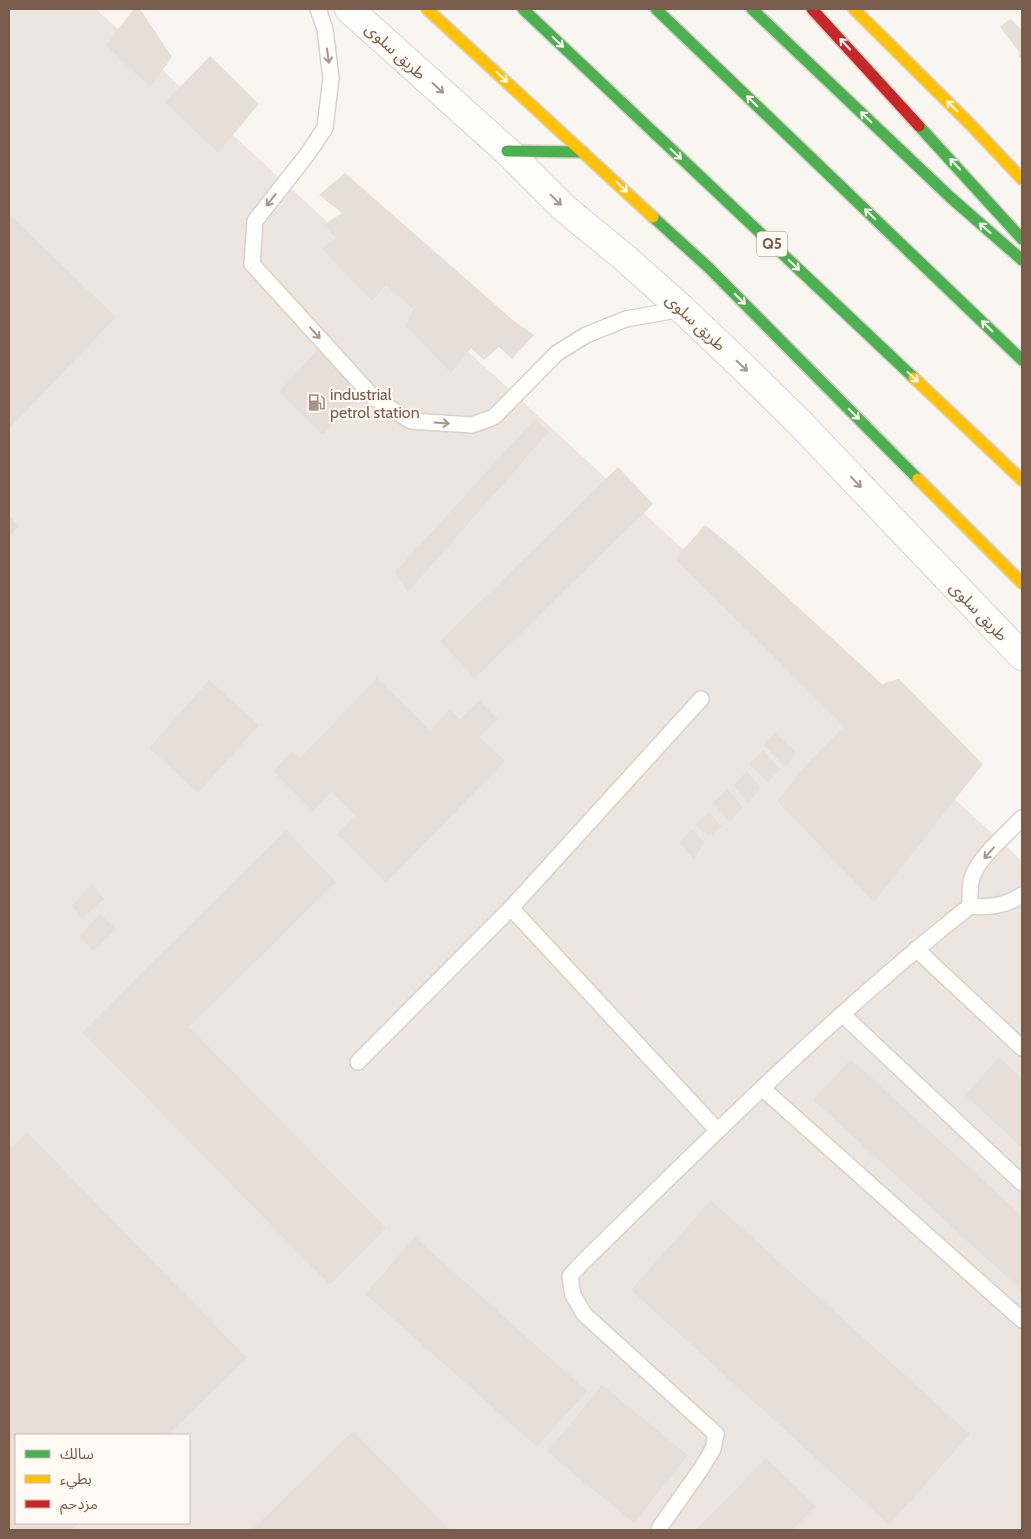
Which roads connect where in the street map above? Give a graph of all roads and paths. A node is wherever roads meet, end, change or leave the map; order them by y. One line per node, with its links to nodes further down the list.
1 (318, 9): 14 (lane, one-way to 14)
2 (350, 9): 9 (street, طريق سلوى, one-way to 9)
3 (428, 9): 10 (main road, one-way to 10)
4 (523, 9): 16 (main road, Q5, one-way to 16)
5 (656, 9): 15 (main road, one-way to 5)
6 (752, 9): 13 (main road, one-way to 6)
7 (812, 9): 12 (main road, one-way to 7)
8 (854, 9): 11 (main road, one-way to 8)
9 (507, 151): 10 (main road); 14 (street, طريق سلوى, one-way to 14)
10 (583, 152): 17 (main road, one-way to 17)
11 (1022, 179)
12 (1022, 239)
13 (1022, 260)
14 (682, 309): 18 (street, طريق سلوى, one-way to 18)
15 (1022, 360)
16 (1022, 480)
17 (1022, 583)
18 (1022, 656)
19 (701, 699): 23 (lane)
20 (1022, 818): 22 (lane, one-way to 22)
21 (1022, 895): 22 (lane)
22 (970, 906): 24 (lane)
23 (511, 908): 27 (lane); 29 (lane)
24 (916, 949): 25 (lane); 26 (lane)
25 (843, 1015): 28 (lane); 30 (lane)
26 (1022, 1048)
27 (358, 1062)
28 (762, 1088): 29 (lane); 31 (lane)
29 (717, 1130): 32 (lane)
30 (1022, 1183)
31 (1022, 1320)
32 (659, 1530)

